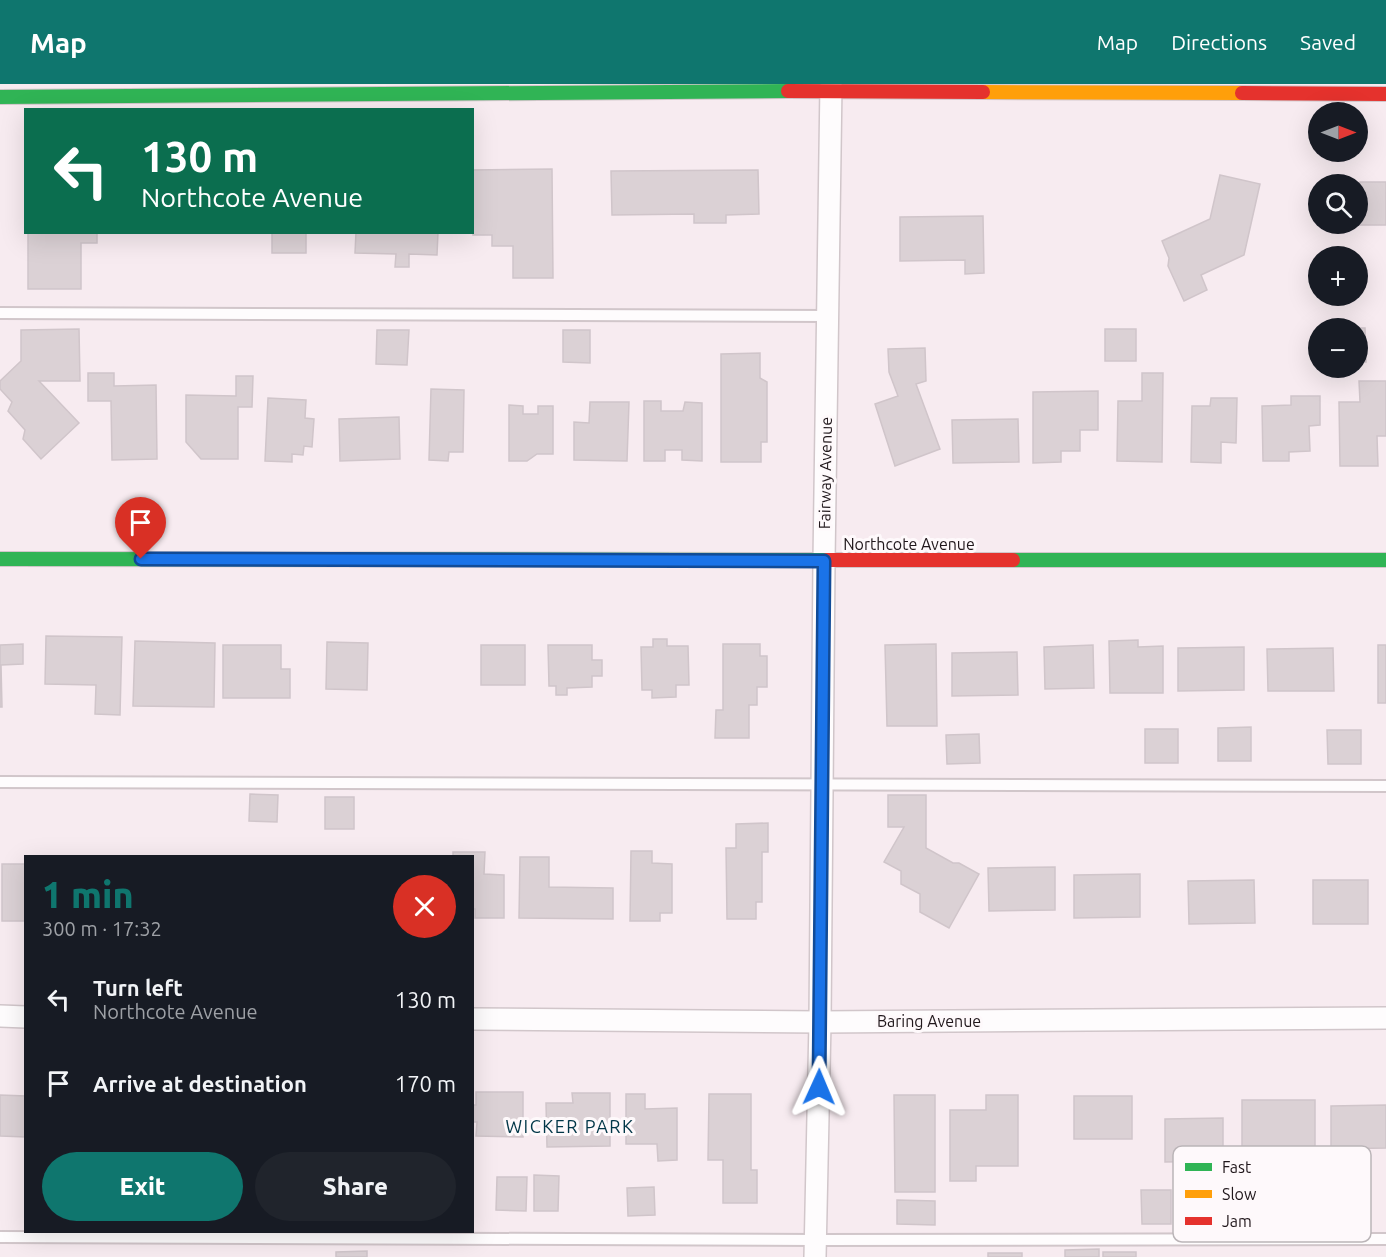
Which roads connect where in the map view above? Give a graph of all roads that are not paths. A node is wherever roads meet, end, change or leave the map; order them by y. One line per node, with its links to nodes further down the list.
1 (831, 88): 2 (street); 3 (street); 5 (street, Fairway Avenue)
2 (1386, 94)
3 (0, 97)
4 (0, 313): 5 (lane)
5 (828, 316): 8 (street, Fairway Avenue)
6 (0, 559): 8 (street, Northcote Avenue)
7 (1386, 560): 8 (street, Northcote Avenue)
8 (824, 561): 10 (street, Fairway Avenue)
9 (0, 782): 10 (lane)
10 (822, 785): 11 (lane); 16 (street, Fairway Avenue)
11 (1386, 786)
12 (0, 1017): 13 (street)
13 (24, 1017)
14 (1386, 1018): 16 (street, Baring Avenue)
15 (474, 1019): 16 (street, Baring Avenue)
16 (820, 1022): 21 (street, Fairway Avenue)
17 (0, 1237): 21 (lane)
18 (1371, 1239): 19 (lane)
19 (1386, 1239)
20 (1196, 1242): 21 (lane)
21 (815, 1248)

